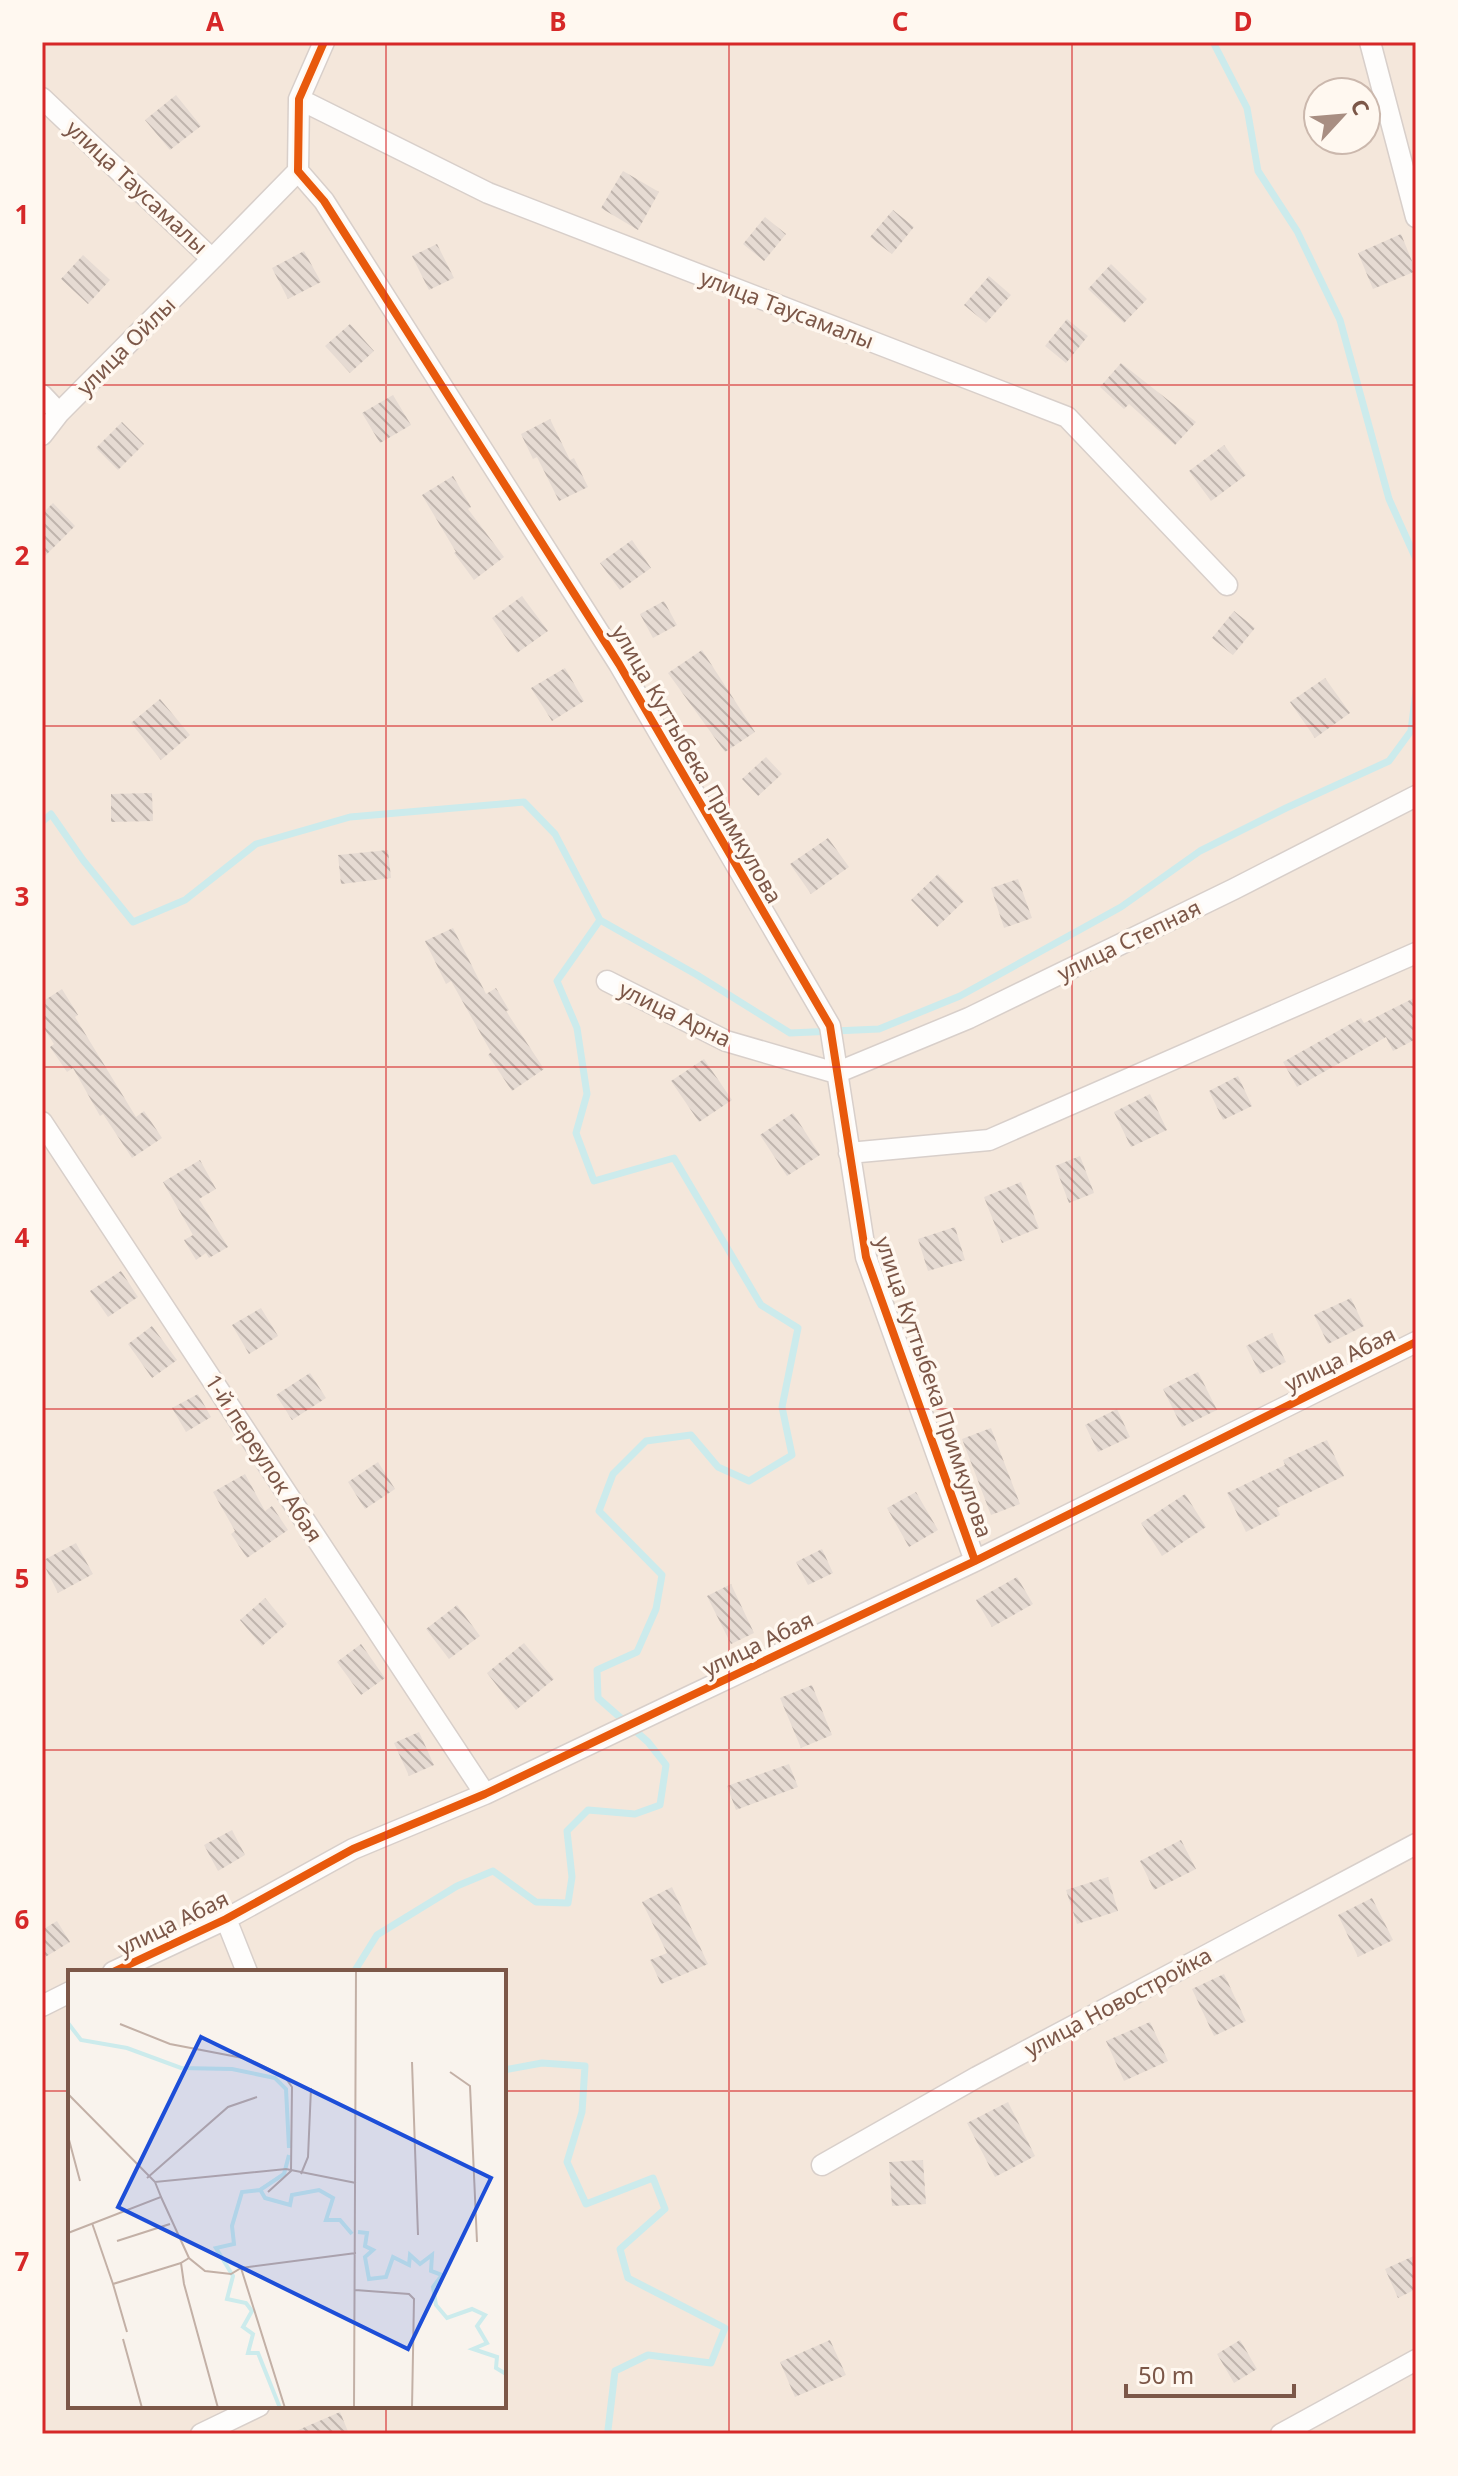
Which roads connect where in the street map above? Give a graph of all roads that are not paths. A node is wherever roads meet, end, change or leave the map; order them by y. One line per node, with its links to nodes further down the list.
1 (324, 42): 4 (street)
2 (1370, 42): 6 (street)
3 (42, 98): 7 (street, улица Таусамалы)
4 (299, 99): 5 (street); 11 (street, улица Таусамалы)
5 (298, 171): 7 (street, улица Таусамалы); 15 (street, улица Куттыбека Примкулова)
6 (1416, 217)
7 (212, 259): 9 (street, улица Ойлы)
8 (42, 395): 9 (street)
9 (59, 413): 10 (street, улица Ойлы)
10 (42, 435)
11 (1227, 585)
12 (1416, 796): 15 (street, улица Степная)
13 (1416, 953): 17 (street)
14 (607, 981): 15 (street, улица Арна)
15 (836, 1073): 17 (street, улица Куттыбека Примкулова)
16 (42, 1122): 20 (street, 1-й переулок Абая)
17 (849, 1153): 19 (street, улица Куттыбека Примкулова)
18 (1416, 1342): 19 (street, улица Абая)
19 (975, 1561): 20 (street, улица Абая)
20 (485, 1794): 22 (street, улица Абая)
21 (1416, 1844): 27 (street, улица Новостройка)
22 (226, 1919): 23 (street, улица Абая); 24 (street)
23 (117, 1970)
24 (246, 1970)
25 (68, 1993): 26 (street)
26 (42, 2006)
27 (822, 2165)
28 (1416, 2360): 31 (street)
29 (255, 2408): 30 (street)
30 (201, 2434)
31 (1281, 2434)

